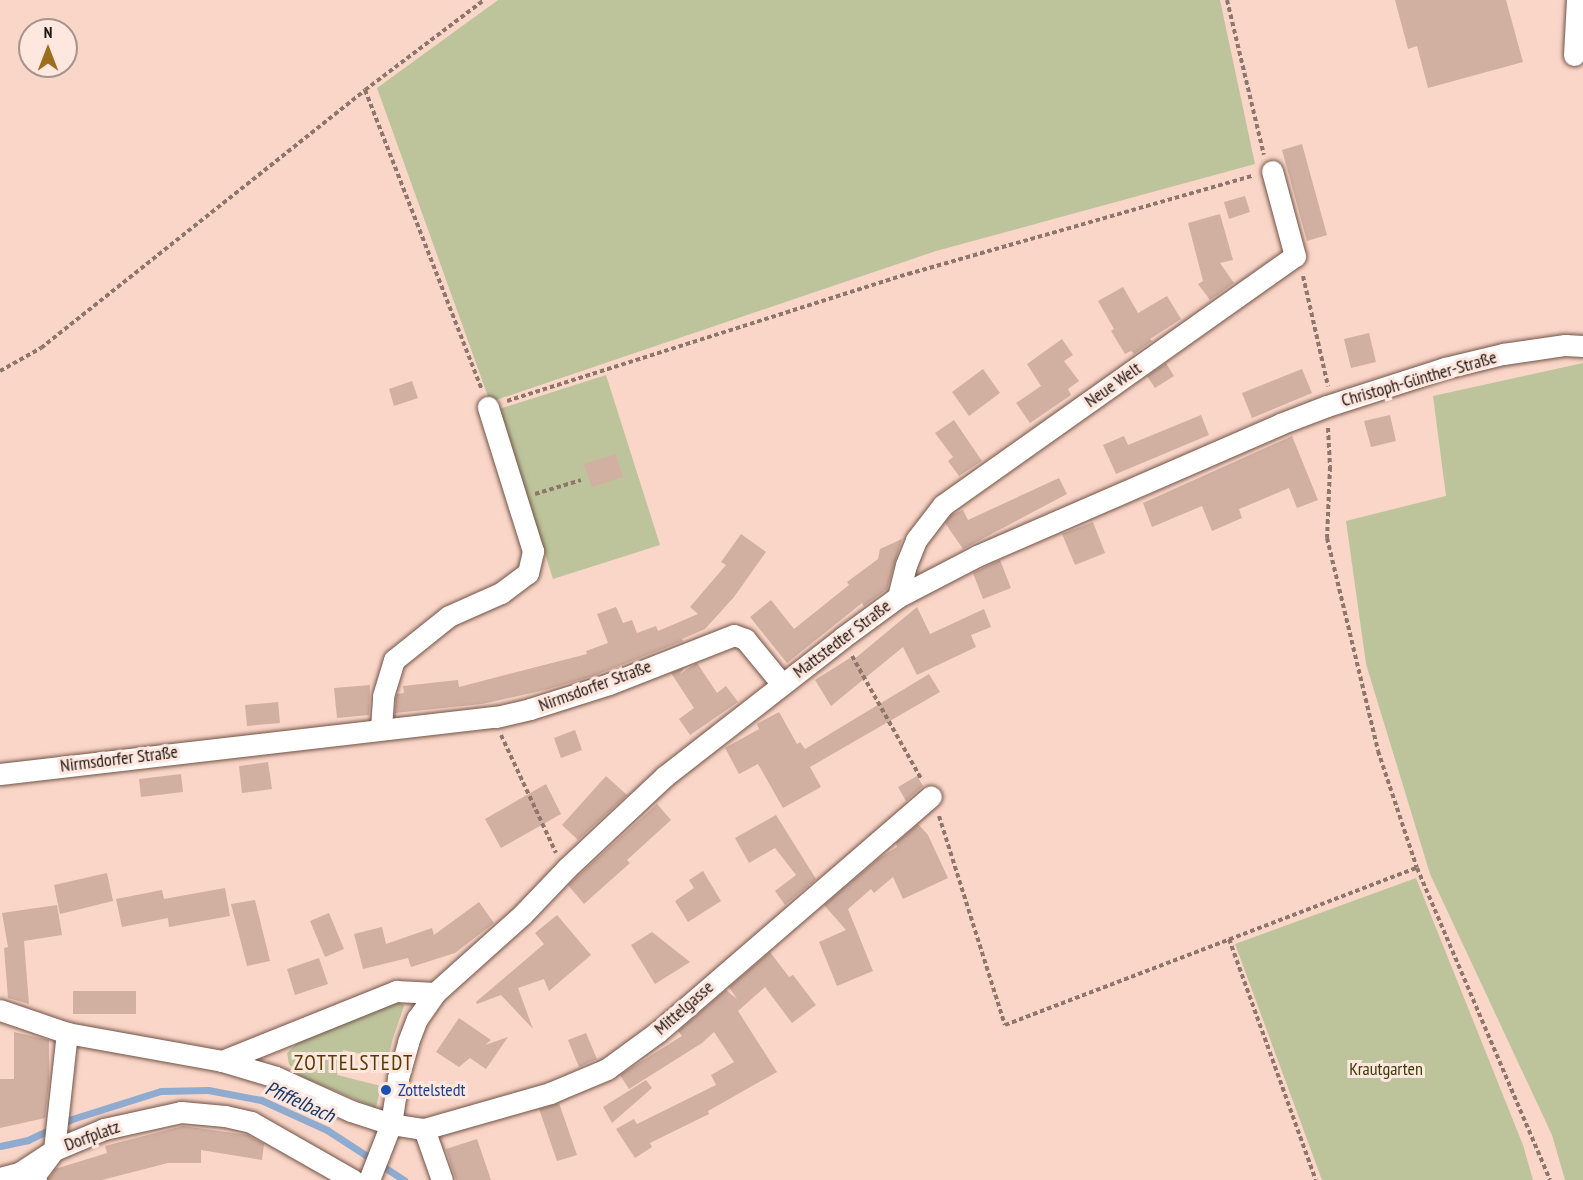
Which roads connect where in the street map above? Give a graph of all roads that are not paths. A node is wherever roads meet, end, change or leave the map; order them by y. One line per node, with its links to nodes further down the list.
1 (1577, 0): 2 (street)
2 (1574, 55)
3 (1272, 171): 7 (street, Neue Welt)
4 (1583, 346): 5 (street, Christoph-Günther-Straße)
5 (1329, 405): 7 (street, Mattstedter Straße)
6 (488, 407): 9 (street)
7 (898, 597): 8 (street, Mattstedter Straße)
8 (782, 684): 9 (street, Nirmsdorfer Straße); 12 (street, Mattstedter Straße)
9 (381, 728): 10 (street, Nirmsdorfer Straße)
10 (0, 774)
11 (931, 796): 17 (street, Mittelgasse)
12 (435, 993): 15 (street); 16 (street, Dorfplatz)
13 (0, 1010): 14 (street)
14 (67, 1033): 15 (street); 18 (street, Dorfplatz)
15 (222, 1060): 16 (street)
16 (391, 1124): 17 (street, Mittelgasse); 19 (street, Dorfplatz)
17 (424, 1129): 22 (street)
18 (55, 1144): 19 (street, Dorfplatz); 20 (street); 21 (street)
19 (368, 1172)
20 (0, 1178)
21 (36, 1180)
22 (442, 1180)

